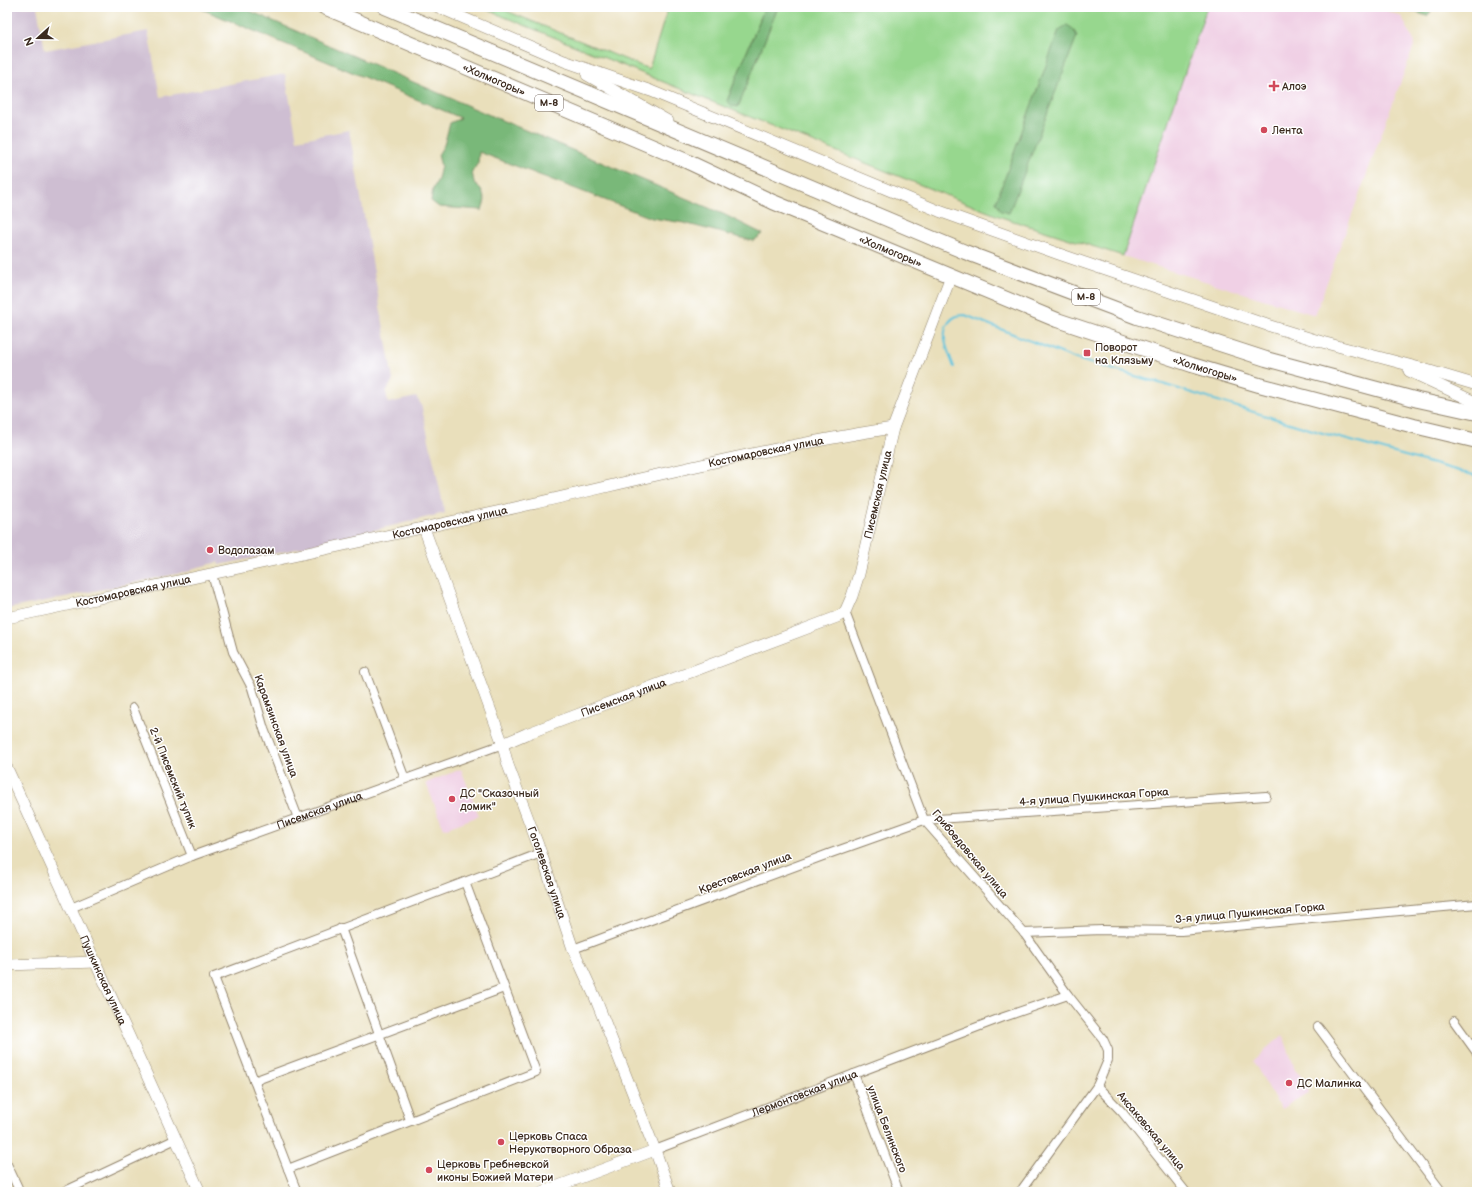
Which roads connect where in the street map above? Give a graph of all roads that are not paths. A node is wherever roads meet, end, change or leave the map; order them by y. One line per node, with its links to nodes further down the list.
1 (324, 7): 6 (highway, «Холмогоры» / М-8)
2 (384, 7): 5 (highway, М-8)
3 (438, 7): 4 (street)
4 (564, 62): 5 (street); 7 (street)
5 (709, 144): 10 (highway, М-8)
6 (951, 276): 11 (street, Писемская улица); 12 (highway, «Холмогоры» / М-8)
7 (1383, 359): 8 (street); 9 (street)
8 (1477, 386)
9 (1477, 402)
10 (1477, 413)
11 (893, 428): 15 (street, Костомаровская улица); 17 (street, Писемская улица)
12 (1442, 432): 13 (highway, «Холмогоры» / М-8); 14 (street)
13 (1477, 441)
14 (1477, 447)
15 (424, 528): 16 (street, Костомаровская улица); 21 (street, Гоголевская улица)
16 (212, 574): 18 (street, Костомаровская улица); 25 (street, Карамзинская улица)
17 (845, 612): 21 (street, Писемская улица); 26 (street, Грибоедовская улица)
18 (7, 618)
19 (365, 672): 23 (street)
20 (133, 708): 28 (street, 2-й Писемский тупик)
21 (502, 744): 23 (street, Писемская улица); 27 (street, Гоголевская улица)
22 (7, 768): 31 (street, Пушкинская улица)
23 (405, 779): 25 (street, Писемская улица)
24 (1266, 796): 26 (street, 4-я улица Пушкинская Горка)
25 (298, 818): 28 (street, Писемская улица)
26 (924, 820): 33 (street, Грибоедовская улица); 34 (street, Крестовская улица)
27 (541, 853): 29 (street); 34 (street, Гоголевская улица)
28 (192, 856): 31 (street, Писемская улица)
29 (465, 882): 32 (street); 37 (street)
30 (1477, 904): 33 (street, 3-я улица Пушкинская Горка)
31 (71, 908): 35 (street, Пушкинская улица)
32 (341, 928): 41 (street); 44 (street)
33 (1024, 933): 38 (street, Грибоедовская улица)
34 (573, 949): 48 (street, Гоголевская улица)
35 (96, 962): 36 (street); 47 (street, Пушкинская улица)
36 (7, 965)
37 (504, 988): 41 (street); 46 (street)
38 (1068, 994): 43 (street, Лермонтовская улица); 45 (street, Грибоедовская улица)
39 (1454, 1022): 42 (street)
40 (1318, 1027): 60 (street)
41 (379, 1035): 44 (street); 46 (street)
42 (1477, 1053)
43 (854, 1074): 48 (street, Лермонтовская улица); 57 (street, улица Белинского)
44 (254, 1081): 50 (street)
45 (1097, 1086): 58 (street); 59 (street, Аксаковская улица)
46 (410, 1120): 50 (street)
47 (176, 1139): 52 (street); 53 (street, Пушкинская улица)
48 (655, 1150): 55 (street, Лермонтовская улица); 56 (street, Гоголевская улица)
49 (7, 1164): 51 (street)
50 (288, 1169): 54 (street)
51 (20, 1192)
52 (63, 1192)
53 (200, 1192)
54 (297, 1192)
55 (542, 1192)
56 (670, 1192)
57 (899, 1192)
58 (1020, 1192)
59 (1186, 1192)
60 (1442, 1192)

